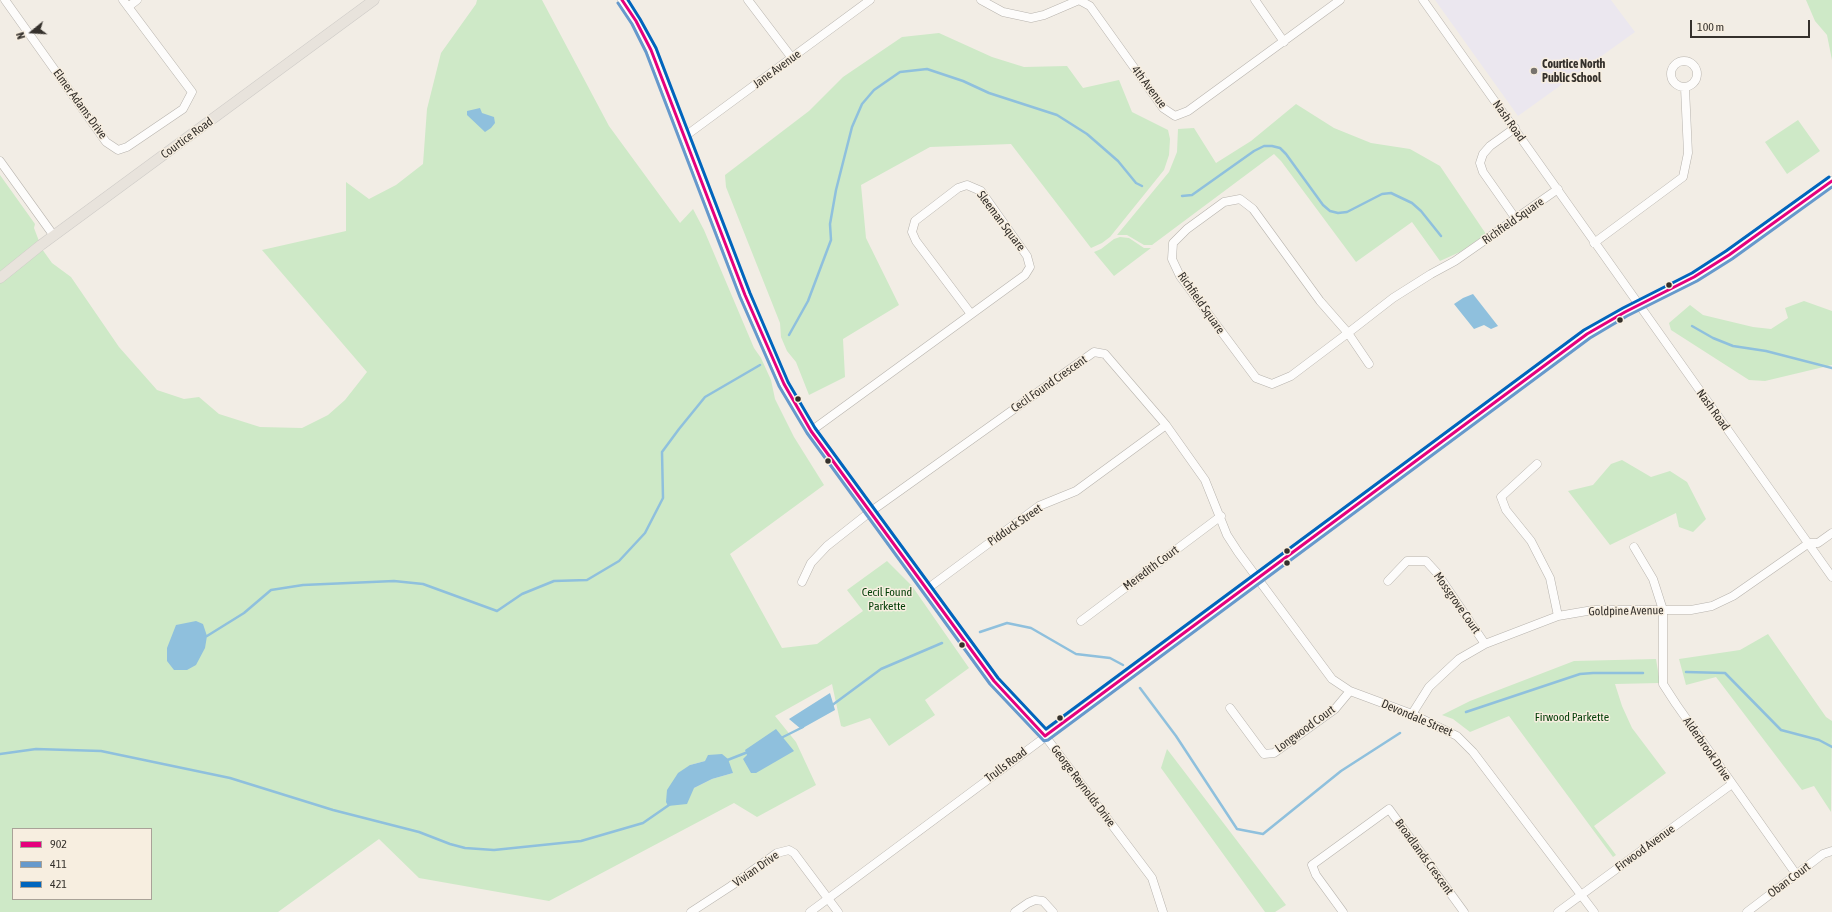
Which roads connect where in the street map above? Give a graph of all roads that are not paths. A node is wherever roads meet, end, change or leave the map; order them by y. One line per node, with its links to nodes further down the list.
1 (5, 0): 11 (street, Elmer Adams Drive)
2 (137, 0): 11 (street)
3 (374, 0): 21 (main road, Courtice Road)
4 (622, 0): 16 (street, George Reynolds Drive)
5 (748, 0): 13 (street)
6 (870, 0): 13 (street, Jane Avenue)
7 (981, 0): 12 (street, 4th Avenue)
8 (1255, 0): 12 (street)
9 (1340, 0): 12 (street, 4th Avenue)
10 (1423, 0): 15 (street, Nash Road)
11 (125, 3)
12 (1284, 42)
13 (792, 58): 16 (street, Jane Avenue)
14 (1685, 88): 22 (street)
15 (1515, 128): 19 (street, Nash Road); 20 (street)
16 (684, 137): 29 (street, George Reynolds Drive)
17 (0, 161): 21 (street)
18 (1832, 181): 24 (street, Trulls Road)
19 (1558, 189): 20 (street, Richfield Square); 22 (street, Nash Road)
20 (1516, 219): 26 (street, Richfield Square)
21 (54, 236): 23 (main road, Courtice Road)
22 (1594, 243): 24 (street, Nash Road)
23 (0, 278)
24 (1639, 305): 34 (street, Nash Road); 37 (street, Trulls Road)
25 (971, 314): 25 (street, Sleeman Square); 29 (street, Sleeman Square)
26 (1348, 333): 26 (street, Richfield Square); 27 (street)
27 (1369, 364)
28 (1166, 425): 31 (street, Cecil Found Crescent); 32 (street, Cecil Found Crescent); 40 (street, Pidduck Street)
29 (811, 431): 31 (street, George Reynolds Drive)
30 (1537, 464): 42 (street)
31 (870, 512): 39 (street, Cecil Found Crescent); 40 (street, George Reynolds Drive)
32 (1221, 516): 37 (street, Cecil Found Crescent); 43 (street, Meredith Court)
33 (1832, 533): 34 (street, Goldpine Avenue)
34 (1808, 543): 36 (street, Nash Road); 41 (street, Goldpine Avenue)
35 (1634, 547): 41 (street, Alderbrook Drive)
36 (1832, 577)
37 (1257, 579): 45 (street, Devondale Street); 48 (street, Trulls Road)
38 (1388, 581): 44 (street, Mossgrove Court)
39 (802, 582)
40 (927, 590): 48 (street, George Reynolds Drive)
41 (1663, 610): 42 (street, Goldpine Avenue); 49 (street, Alderbrook Drive)
42 (1558, 616): 44 (street, Goldpine Avenue)
43 (1081, 621)
44 (1485, 644): 47 (street, Goldpine Avenue)
45 (1350, 691): 46 (street, Longwood Court); 47 (street, Devondale Street)
46 (1230, 708)
47 (1412, 714): 52 (street, Devondale Street)
48 (1045, 736): 53 (street, Trulls Road); 59 (street, George Reynolds Drive)
49 (1732, 784): 51 (street, Alderbrook Drive); 52 (street, Firwood Avenue)
50 (1832, 851): 51 (street, Oban Court)
51 (1796, 874): 64 (street, Oban Court)
52 (1582, 895): 62 (street, Firwood Avenue); 63 (street, Devondale Street)
53 (828, 899): 54 (street, Vivian Drive); 55 (street, Trulls Road); 56 (street, Vivian Drive)
54 (692, 912)
55 (810, 912)
56 (838, 912)
57 (1015, 912): 58 (street)
58 (1053, 912)
59 (1163, 912)
60 (1343, 912): 61 (street, Broadlands Crescent)
61 (1464, 912)
62 (1558, 912)
63 (1594, 912)
64 (1747, 912)

